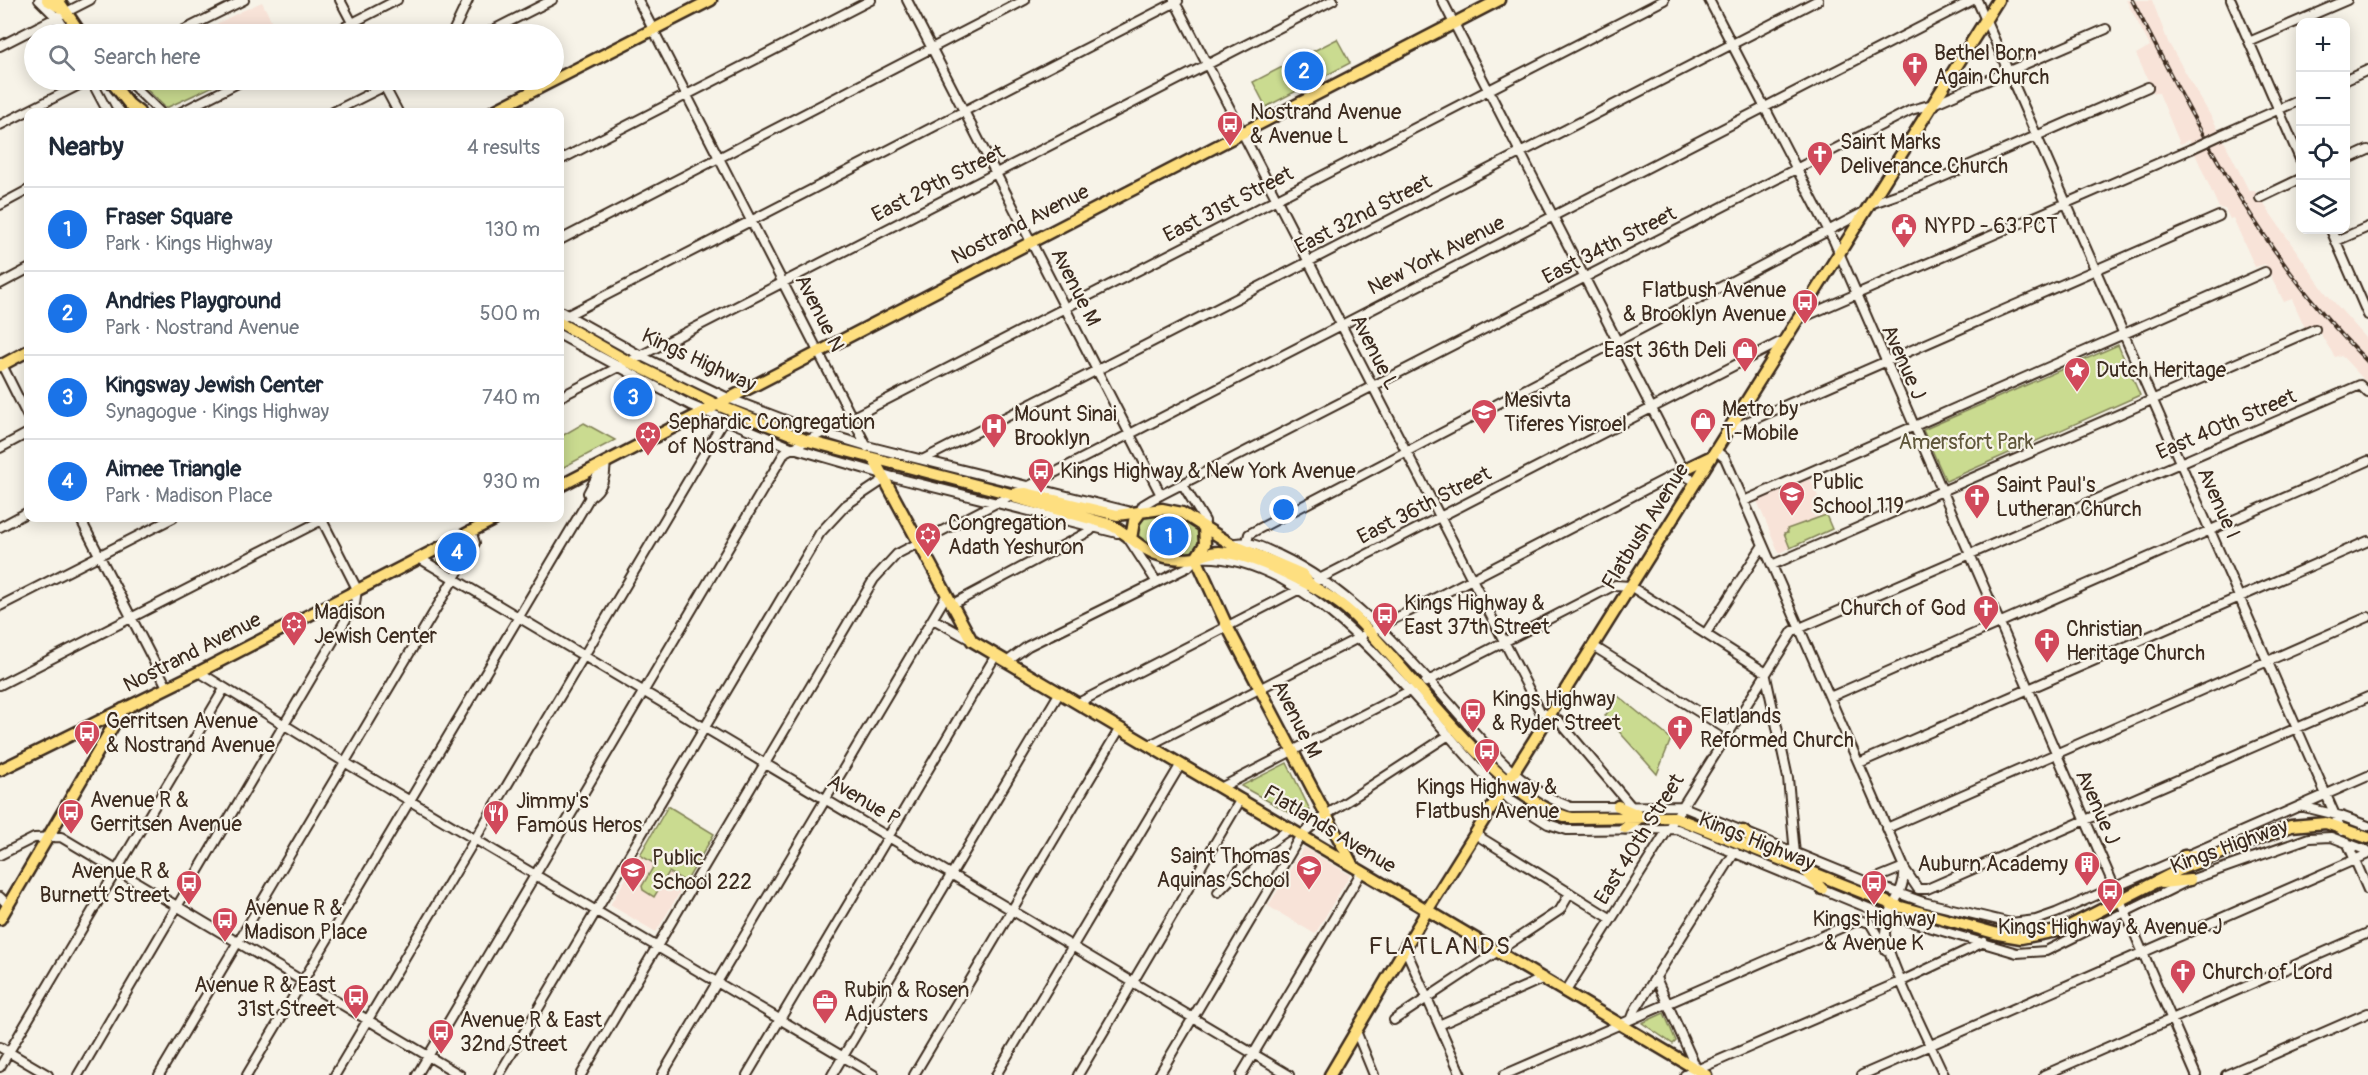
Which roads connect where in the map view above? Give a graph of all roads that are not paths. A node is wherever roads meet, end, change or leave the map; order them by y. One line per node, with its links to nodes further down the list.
1 (39, 0): 26 (street)
2 (47, 0): 26 (main road)
3 (58, 0): 26 (main road)
4 (90, 0): 26 (street)
5 (244, 0): 33 (street)
6 (340, 0): 28 (street)
7 (468, 0): 34 (street)
8 (552, 0): 35 (street)
9 (638, 0): 37 (street, Avenue N)
10 (711, 0): 37 (main road)
11 (871, 0): 58 (street)
12 (907, 0): 42 (street, Avenue M)
13 (1025, 0): 42 (street)
14 (1333, 0): 43 (street, East 29th Street)
15 (1442, 0): 29 (street)
16 (1499, 0): 29 (main road, Nostrand Avenue)
17 (1664, 0): 57 (street, East 31st Street)
18 (1709, 0): 40 (street, Avenue J)
19 (1818, 0): 40 (street, East 32nd Street)
20 (1975, 0): 27 (street, Avenue I); 61 (street, New York Avenue)
21 (1998, 0): 27 (main road, Flatbush Avenue)
22 (2231, 0): 39 (street)
23 (2347, 0): 39 (street)
24 (395, 1): 28 (street)
25 (1176, 1): 43 (street, Avenue L); 71 (street)
26 (62, 15): 30 (street); 31 (street); 32 (main road)
27 (1987, 19): 45 (street, Avenue I); 60 (main road, Flatbush Avenue)
28 (352, 23)
29 (1454, 23): 57 (street); 74 (main road, Nostrand Avenue)
30 (44, 24)
31 (64, 24)
32 (71, 24)
33 (196, 24)
34 (457, 24)
35 (505, 24)
36 (2106, 29): 45 (street, East 34th Street)
37 (653, 30): 46 (main road); 58 (street, Avenue N)
38 (24, 34): 41 (street)
39 (2249, 42): 70 (street)
40 (1732, 44): 61 (street, Avenue J); 78 (street, East 32nd Street)
41 (0, 46)
42 (932, 48): 71 (street, Avenue M); 80 (street)
43 (1207, 64): 74 (street, Avenue L); 83 (street, East 29th Street)
44 (2368, 70): 47 (street)
45 (2010, 71): 60 (street, East 34th Street); 75 (street, Avenue I)
46 (564, 75)
47 (2350, 78)
48 (2148, 87): 75 (street)
49 (70, 90): 62 (street)
50 (96, 90): 63 (street)
51 (118, 90): 64 (main road)
52 (137, 90): 65 (street)
53 (224, 90): 66 (street)
54 (371, 90): 67 (street)
55 (387, 90): 68 (street)
56 (535, 90): 69 (main road)
57 (1488, 91): 78 (street); 87 (street, East 31st Street)
58 (687, 95): 79 (street); 80 (street, Avenue N)
59 (2296, 102): 70 (street)
60 (1933, 104): 82 (street, East 34th Street); 90 (main road, Flatbush Avenue)
61 (1764, 107): 82 (street, Avenue J); 91 (street, New York Avenue)
62 (35, 108)
63 (106, 108)
64 (134, 108)
65 (156, 108)
66 (189, 108)
67 (340, 108)
68 (396, 108)
69 (500, 108)
70 (2279, 109): 76 (street); 88 (street, bridge)
71 (963, 110): 83 (street, Avenue M); 93 (street)
72 (24, 114): 73 (street)
73 (0, 126)
74 (1242, 132): 87 (street, Avenue L); 98 (main road, Nostrand Avenue)
75 (2038, 135): 88 (street, Avenue I); 90 (street)
76 (2296, 148)
77 (2368, 150): 81 (street)
78 (1520, 153): 91 (street); 101 (street, East 32nd Street)
79 (564, 158)
80 (719, 158): 93 (street, Avenue N); 97 (street)
81 (2350, 158)
82 (1797, 170): 95 (street, Avenue J); 105 (street, East 34th Street)
83 (996, 173): 98 (street, Avenue M); 106 (street, East 29th Street)
84 (2299, 180): 86 (street)
85 (24, 192): 89 (street)
86 (2260, 198)
87 (1276, 200): 101 (street, Avenue L); 110 (street, East 31st Street)
88 (2067, 202): 102 (street, Avenue I); 108 (street)
89 (0, 205)
90 (1868, 208): 95 (street); 100 (main road, Flatbush Avenue)
91 (1552, 216): 105 (street); 116 (street, New York Avenue)
92 (2219, 216): 102 (street)
93 (751, 220): 106 (street, Avenue N); 111 (street)
94 (2368, 227): 99 (street)
95 (1829, 232): 100 (street, Avenue J); 121 (street)
96 (2333, 234): 99 (street)
97 (564, 238)
98 (1030, 241): 110 (street, Avenue M); 122 (main road, Nostrand Avenue)
99 (2336, 241): 109 (street)
100 (1839, 255): 108 (street, Avenue J); 115 (main road, Flatbush Avenue)
101 (1308, 262): 116 (street, Avenue L); 129 (street, East 32nd Street)
102 (2097, 269): 118 (street, Avenue I); 126 (street)
103 (24, 271): 107 (street)
104 (2265, 272): 118 (street)
105 (1585, 278): 121 (street); 130 (street, East 34th Street)
106 (783, 282): 122 (street, Avenue N); 124 (street, East 29th Street)
107 (0, 284)
108 (1855, 295): 115 (street); 126 (street, Avenue J)
109 (2366, 304): 112 (street)
110 (1065, 308): 129 (street, Avenue M); 139 (street, East 31st Street)
111 (564, 315)
112 (2368, 315)
113 (564, 318): 124 (street, Kings Highway)
114 (564, 319): 125 (main road, Kings Highway)
115 (1798, 320): 120 (main road, Flatbush Avenue)
116 (1341, 325): 130 (street, Avenue L); 144 (street, New York Avenue)
117 (2315, 329): 134 (street)
118 (2125, 334): 134 (street, Avenue I); 141 (street)
119 (564, 337): 128 (street, Kings Highway)
120 (1786, 339): 136 (street, East 36th Street); 142 (main road, Flatbush Avenue)
121 (1618, 343): 136 (street); 150 (street)
122 (818, 350): 133 (main road, Nostrand Avenue); 139 (street, Avenue N)
123 (24, 353): 127 (main road)
124 (641, 356): 125 (street, East 29th Street); 133 (street, Kings Highway)
125 (629, 362): 128 (street, East 29th Street); 135 (main road, Kings Highway)
126 (1884, 362): 141 (street, Avenue J); 142 (street)
127 (1, 364): 137 (street)
128 (618, 367): 132 (street, East 29th Street); 138 (street, Kings Highway)
129 (1097, 371): 144 (street, Avenue M); 153 (street, East 32nd Street)
130 (1373, 387): 150 (street, Avenue L); 161 (street, East 34th Street)
131 (2368, 393): 156 (street, East 40th Street)
132 (564, 396)
133 (728, 398): 135 (main road, Nostrand Avenue); 143 (street, Kings Highway)
134 (2153, 398): 156 (street, Avenue I); 163 (street)
135 (715, 404): 138 (main road, Nostrand Avenue); 146 (main road, Kings Highway)
136 (1652, 408): 157 (street); 170 (street, East 36th Street)
137 (24, 409)
138 (702, 411): 140 (street, Kings Highway); 155 (main road, Nostrand Avenue)
139 (852, 417): 143 (street, East 31st Street); 147 (street, Avenue N)
140 (724, 420): 149 (street, Kings Highway); 216 (street)
141 (1913, 426): 163 (street, Avenue J); 166 (street)
142 (1728, 430): 151 (main road, Flatbush Avenue)
143 (823, 433): 146 (street, East 31st Street); 147 (street, Kings Highway)
144 (1129, 433): 162 (street, New York Avenue); 165 (street, Avenue M)
145 (24, 435): 148 (street)
146 (808, 441): 149 (street); 152 (main road, Kings Highway)
147 (867, 446): 152 (street, Avenue N); 153 (street, Kings Highway)
148 (0, 448)
149 (793, 448): 158 (street, Kings Highway); 228 (street)
150 (1406, 452): 170 (street, Avenue L); 183 (street)
151 (1714, 453): 157 (main road); 159 (main road, Flatbush Avenue); 166 (street)
152 (873, 458): 158 (main road, Avenue N); 164 (main road, Kings Highway)
153 (924, 459): 162 (street, Kings Highway)
154 (2368, 461): 179 (street)
155 (605, 462): 160 (main road, Nostrand Avenue); 205 (street)
156 (2181, 463): 179 (street, Avenue I); 188 (street, East 40th Street)
157 (1683, 470): 159 (street); 194 (street)
158 (883, 476): 167 (street, Kings Highway); 184 (main road, Avenue N); 237 (street)
159 (1696, 481): 197 (main road, Flatbush Avenue)
160 (564, 484)
161 (1183, 485): 165 (street, East 34th Street); 178 (street)
162 (1026, 486): 164 (street, New York Avenue); 168 (street, Kings Highway)
163 (1941, 491): 188 (street, Avenue J); 191 (street)
164 (1011, 494): 167 (street, New York Avenue); 168 (main road, Kings Highway); 181 (main road, Kings Highway)
165 (1161, 495): 168 (street, East 34th Street)
166 (1744, 501): 186 (street)
167 (994, 502): 176 (street, Kings Highway); 184 (street, New York Avenue)
168 (1140, 513): 178 (main road, Kings Highway); 181 (main road)
169 (24, 514): 177 (street)
170 (1440, 517): 192 (street, East 36th Street); 194 (street, Avenue L)
171 (82, 522): 187 (street)
172 (164, 522): 187 (street)
173 (315, 522): 203 (street)
174 (325, 522): 198 (street)
175 (489, 522): 180 (main road, Nostrand Avenue)
176 (1094, 526): 181 (street, Kings Highway); 201 (street)
177 (0, 527)
178 (1204, 527): 185 (main road, Kings Highway); 190 (main road)
179 (2211, 530): 200 (street, Avenue I); 207 (street)
180 (471, 531): 189 (main road, Nostrand Avenue); 193 (street)
181 (1131, 539): 190 (main road, Kings Highway); 195 (street)
182 (2368, 540): 200 (street)
183 (1247, 542): 185 (street); 192 (street, Kings Highway)
184 (916, 543): 201 (main road, Avenue N); 247 (street)
185 (1231, 544): 196 (main road, Kings Highway)
186 (1763, 545): 191 (street); 211 (street)
187 (99, 555): 202 (street); 203 (street)
188 (1969, 556): 207 (street, Avenue J); 209 (street, East 40th Street)
189 (419, 558): 193 (street, Avenue P); 198 (main road, Nostrand Avenue)
190 (1196, 558): 195 (street); 196 (main road, Kings Highway); 199 (street, Kings Highway); 208 (main road, Avenue M)
191 (1772, 565): 209 (street)
192 (1322, 577): 196 (street, East 36th Street); 210 (street, Kings Highway)
193 (453, 579): 205 (street, Avenue P); 246 (street)
194 (1472, 580): 210 (street); 213 (street, Avenue L)
195 (1156, 581): 217 (street)
196 (1310, 584): 199 (street, East 36th Street); 210 (main road, Kings Highway)
197 (1630, 586): 211 (street); 213 (street); 214 (main road, Flatbush Avenue)
198 (357, 589): 219 (main road, Nostrand Avenue); 236 (street)
199 (1298, 590): 208 (street, East 36th Street); 210 (street, Kings Highway)
200 (2240, 597): 218 (street, Avenue I); 227 (street)
201 (949, 601): 206 (street); 212 (main road, Avenue N)
202 (0, 606)
203 (132, 617): 222 (street); 223 (street)
204 (2368, 617): 218 (street)
205 (518, 618): 216 (street, Avenue P); 257 (street)
206 (933, 619): 212 (street, Flatlands Avenue); 258 (street)
207 (1998, 623): 227 (street, Avenue J); 230 (street)
208 (1227, 626): 225 (main road, Avenue M); 232 (street, East 36th Street)
209 (1800, 630): 220 (street, East 40th Street); 230 (street)
210 (1369, 633): 221 (street, Kings Highway); 225 (street); 226 (main road, Kings Highway)
211 (1706, 633): 220 (street)
212 (972, 641): 215 (main road, Flatlands Avenue)
213 (1504, 642): 221 (street); 234 (street, Avenue L)
214 (1593, 646): 234 (main road, Flatbush Avenue); 241 (street)
215 (996, 655): 217 (main road, Flatlands Avenue); 278 (street)
216 (584, 656): 228 (street, Avenue P); 280 (street)
217 (1008, 661): 229 (main road, Flatlands Avenue)
218 (2268, 661): 239 (street, Avenue I); 245 (street)
219 (199, 672): 223 (main road, Nostrand Avenue); 224 (street)
220 (1765, 672): 241 (street, East 40th Street); 285 (street)
221 (1429, 681): 226 (street); 235 (street, Kings Highway)
222 (0, 685)
223 (167, 687): 233 (main road, Nostrand Avenue)
224 (224, 689): 236 (street); 293 (street)
225 (1260, 689): 243 (street); 244 (main road, Avenue M)
226 (1414, 689): 240 (main road, Kings Highway); 242 (street, Kings Highway); 244 (street)
227 (2027, 690): 245 (street, Avenue J); 249 (street)
228 (644, 692): 237 (street, Avenue P); 295 (street)
229 (1060, 692): 232 (main road, Flatlands Avenue); 296 (street)
230 (1830, 697): 249 (street)
231 (2368, 697): 239 (street)
232 (1078, 703): 238 (main road, Flatlands Avenue)
233 (123, 708): 250 (main road, Nostrand Avenue); 277 (main road)
234 (1549, 716): 252 (main road, Flatbush Avenue); 260 (street, Avenue L)
235 (1467, 724): 240 (street); 252 (street, Kings Highway)
236 (284, 725): 246 (street); 309 (street)
237 (705, 728): 247 (street, Avenue P); 313 (street)
238 (1120, 728): 243 (main road, Flatlands Avenue); 312 (street)
239 (2297, 728): 255 (street, Avenue I); 267 (street)
240 (1457, 730): 242 (street); 252 (main road, Kings Highway)
241 (1728, 730): 261 (street, East 40th Street)
242 (1447, 736): 254 (street, Kings Highway); 264 (street)
243 (1150, 746): 248 (main road, Flatlands Avenue)
244 (1292, 751): 253 (street); 264 (main road, Avenue M)
245 (2055, 754): 267 (street, Avenue J); 273 (street)
246 (345, 762): 257 (street); 318 (street)
247 (765, 764): 258 (street, Avenue P); 321 (street)
248 (1180, 764): 253 (main road, Flatlands Avenue); 320 (street)
249 (1859, 764): 273 (street)
250 (0, 770)
251 (2368, 776): 255 (street)
252 (1510, 778): 254 (main road, Flatbush Avenue); 259 (street, Kings Highway); 265 (main road, Kings Highway)
253 (1222, 787): 256 (main road, Flatlands Avenue)
254 (1501, 792): 271 (street, Kings Highway); 275 (main road, Flatbush Avenue)
255 (2326, 794): 262 (street); 263 (street, Avenue I)
256 (1242, 799): 270 (main road, Flatlands Avenue); 331 (street)
257 (410, 800): 280 (street); 329 (street)
258 (826, 800): 278 (street, Avenue P); 330 (street)
259 (1618, 806): 260 (street, Kings Highway); 265 (main road)
260 (1631, 806): 261 (street, Kings Highway)
261 (1681, 806): 266 (street, East 40th Street); 274 (street, Kings Highway)
262 (2300, 806): 263 (street, Kings Highway); 288 (street, Kings Highway)
263 (2335, 814): 268 (street, Kings Highway); 269 (street, Avenue I)
264 (1326, 815): 276 (street); 290 (main road, Avenue M)
265 (1641, 817): 266 (main road, Kings Highway); 271 (main road)
266 (1674, 817): 272 (street, East 40th Street); 284 (main road, Kings Highway)
267 (2085, 821): 300 (street, Avenue J); 302 (street)
268 (2368, 826)
269 (2340, 827): 279 (main road, Kings Highway); 281 (street, Avenue I); 287 (main road, Kings Highway)
270 (1292, 828): 276 (main road, Flatlands Avenue); 304 (street)
271 (1625, 828): 272 (street, Kings Highway)
272 (1667, 828): 282 (street, Kings Highway); 315 (street, East 40th Street)
273 (1887, 828): 291 (street)
274 (1743, 831): 284 (main road); 285 (street, Kings Highway)
275 (1475, 834): 305 (street); 311 (main road, Flatbush Avenue)
276 (1301, 835): 290 (main road, Flatlands Avenue); 336 (street)
277 (49, 837): 286 (street); 293 (street); 307 (main road)
278 (888, 837): 296 (street, Avenue P); 340 (street)
279 (2368, 838)
280 (475, 839): 295 (street); 339 (street)
281 (2347, 842): 283 (street, Kings Highway); 289 (street, Avenue I); 297 (street, Kings Highway)
282 (1735, 852): 301 (street, Kings Highway); 327 (street)
283 (2368, 853): 289 (street)
284 (1770, 854): 292 (main road, Kings Highway)
285 (1795, 854): 298 (street, Kings Highway)
286 (0, 855)
287 (2215, 855): 288 (main road); 299 (main road, Kings Highway)
288 (2184, 856): 300 (street, Kings Highway)
289 (2355, 860): 303 (street, Avenue I); 324 (street)
290 (1352, 864): 294 (main road, Flatlands Avenue)
291 (1904, 867): 298 (street); 302 (street); 306 (street)
292 (1802, 868): 301 (main road); 306 (main road, Kings Highway)
293 (117, 871): 309 (street); 347 (street)
294 (1362, 871): 311 (main road, Flatlands Avenue); 348 (street)
295 (536, 874): 313 (street); 349 (street)
296 (951, 875): 312 (street, Avenue P); 350 (street)
297 (2190, 880): 299 (main road); 310 (street, Kings Highway)
298 (1866, 882): 306 (street, Kings Highway)
299 (2153, 884): 310 (main road, Kings Highway)
300 (2114, 887): 308 (street, Kings Highway); 310 (street, Avenue J)
301 (1822, 889): 314 (street, Kings Highway)
302 (1927, 889): 308 (street)
303 (2368, 890)
304 (1218, 892)
305 (1570, 893): 315 (street); 323 (street)
306 (1896, 900): 308 (street, Kings Highway); 310 (main road, Kings Highway); 314 (street)
307 (4, 901): 316 (main road)
308 (1923, 902)
309 (178, 906): 318 (street); 354 (street)
310 (2122, 907): 319 (street, Kings Highway); 324 (street, Avenue J)
311 (1428, 909): 322 (main road, Flatbush Avenue); 323 (main road, Flatlands Avenue)
312 (1012, 910): 320 (street, Avenue P); 366 (street)
313 (597, 911): 321 (street); 360 (street)
314 (1888, 916): 319 (street, Kings Highway); 325 (street)
315 (1610, 918): 332 (street, East 40th Street)
316 (0, 919)
317 (2368, 933): 338 (street)
318 (238, 942): 329 (street); 355 (street)
319 (1984, 942): 328 (street)
320 (1072, 946): 331 (street, Avenue P); 367 (street)
321 (657, 947): 330 (street); 361 (street)
322 (1405, 948): 333 (street); 344 (main road, Flatbush Avenue)
323 (1498, 951): 326 (main road, Flatlands Avenue); 333 (street)
324 (2142, 952): 338 (street, Avenue J); 345 (street)
325 (1892, 958): 328 (street); 334 (street)
326 (1545, 978): 332 (main road, Flatlands Avenue); 343 (street)
327 (1656, 978): 334 (street); 337 (street)
328 (1902, 981): 345 (street); 352 (street)
329 (303, 982): 339 (street); 356 (street)
330 (717, 982): 340 (street); 362 (street)
331 (1133, 982): 336 (street, Avenue P); 368 (street)
332 (1566, 991): 342 (main road, Flatlands Avenue)
333 (1427, 999): 341 (street); 343 (street)
334 (1667, 1004): 337 (street); 352 (street)
335 (2368, 1013): 381 (street)
336 (1193, 1018): 348 (street, Avenue P); 369 (street)
337 (1632, 1018): 342 (street)
338 (2171, 1019): 379 (street); 380 (street, Avenue J)
339 (368, 1020): 349 (street); 357 (street)
340 (780, 1020): 350 (street); 363 (street)
341 (1394, 1020)
342 (1621, 1024): 352 (main road, Flatlands Avenue); 375 (street)
343 (1439, 1025): 374 (street)
344 (1356, 1030): 372 (main road, Flatbush Avenue); 373 (street)
345 (1931, 1045): 377 (street); 378 (street)
346 (0, 1047): 347 (street)
347 (9, 1052): 351 (street); 353 (street)
348 (1254, 1054): 370 (street); 371 (street, Avenue P)
349 (428, 1056): 358 (street); 359 (street)
350 (843, 1057): 364 (street); 365 (street)
351 (0, 1067)
352 (1700, 1073): 376 (street)
353 (48, 1075)
354 (78, 1075)
355 (159, 1075)
356 (247, 1075)
357 (335, 1075)
358 (417, 1075)
359 (460, 1075)
360 (499, 1075)
361 (581, 1075)
362 (662, 1075)
363 (747, 1075)
364 (832, 1075)
365 (874, 1075)
366 (914, 1075)
367 (996, 1075)
368 (1078, 1075)
369 (1159, 1075)
370 (1241, 1075)
371 (1289, 1075)
372 (1330, 1075)
373 (1374, 1075)
374 (1461, 1075)
375 (1504, 1075)
376 (1685, 1075)
377 (1862, 1075)
378 (1944, 1075)
379 (2044, 1075)
380 (2196, 1075)
381 (2226, 1075)

